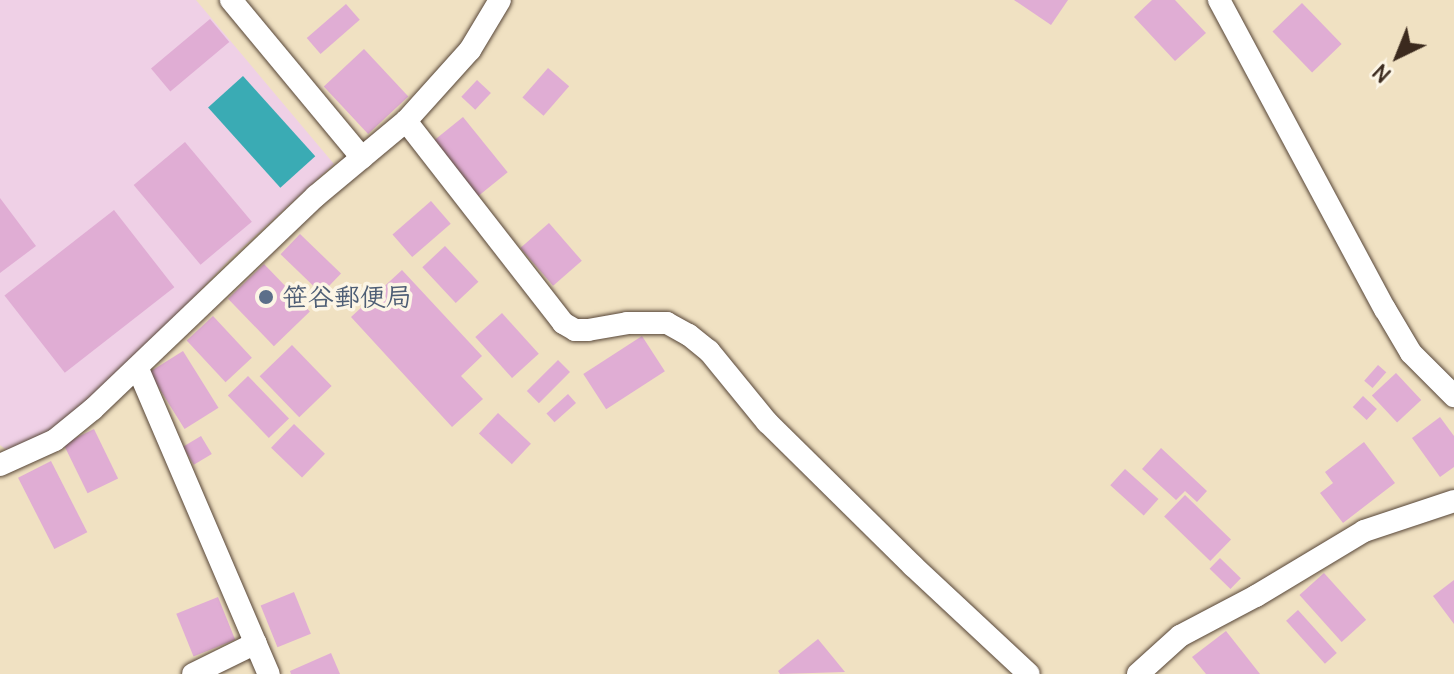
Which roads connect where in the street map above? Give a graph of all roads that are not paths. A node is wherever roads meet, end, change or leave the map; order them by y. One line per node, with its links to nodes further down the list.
1 (231, 0): 5 (street)
2 (500, 0): 4 (street)
3 (1219, 0): 7 (street)
4 (406, 121): 5 (street); 13 (street)
5 (362, 158): 6 (street)
6 (138, 369): 8 (street); 10 (street)
7 (1454, 396)
8 (0, 465)
9 (1454, 501): 14 (street)
10 (256, 643): 11 (street); 12 (street)
11 (193, 674)
12 (269, 674)
13 (1029, 674)
14 (1138, 674)

